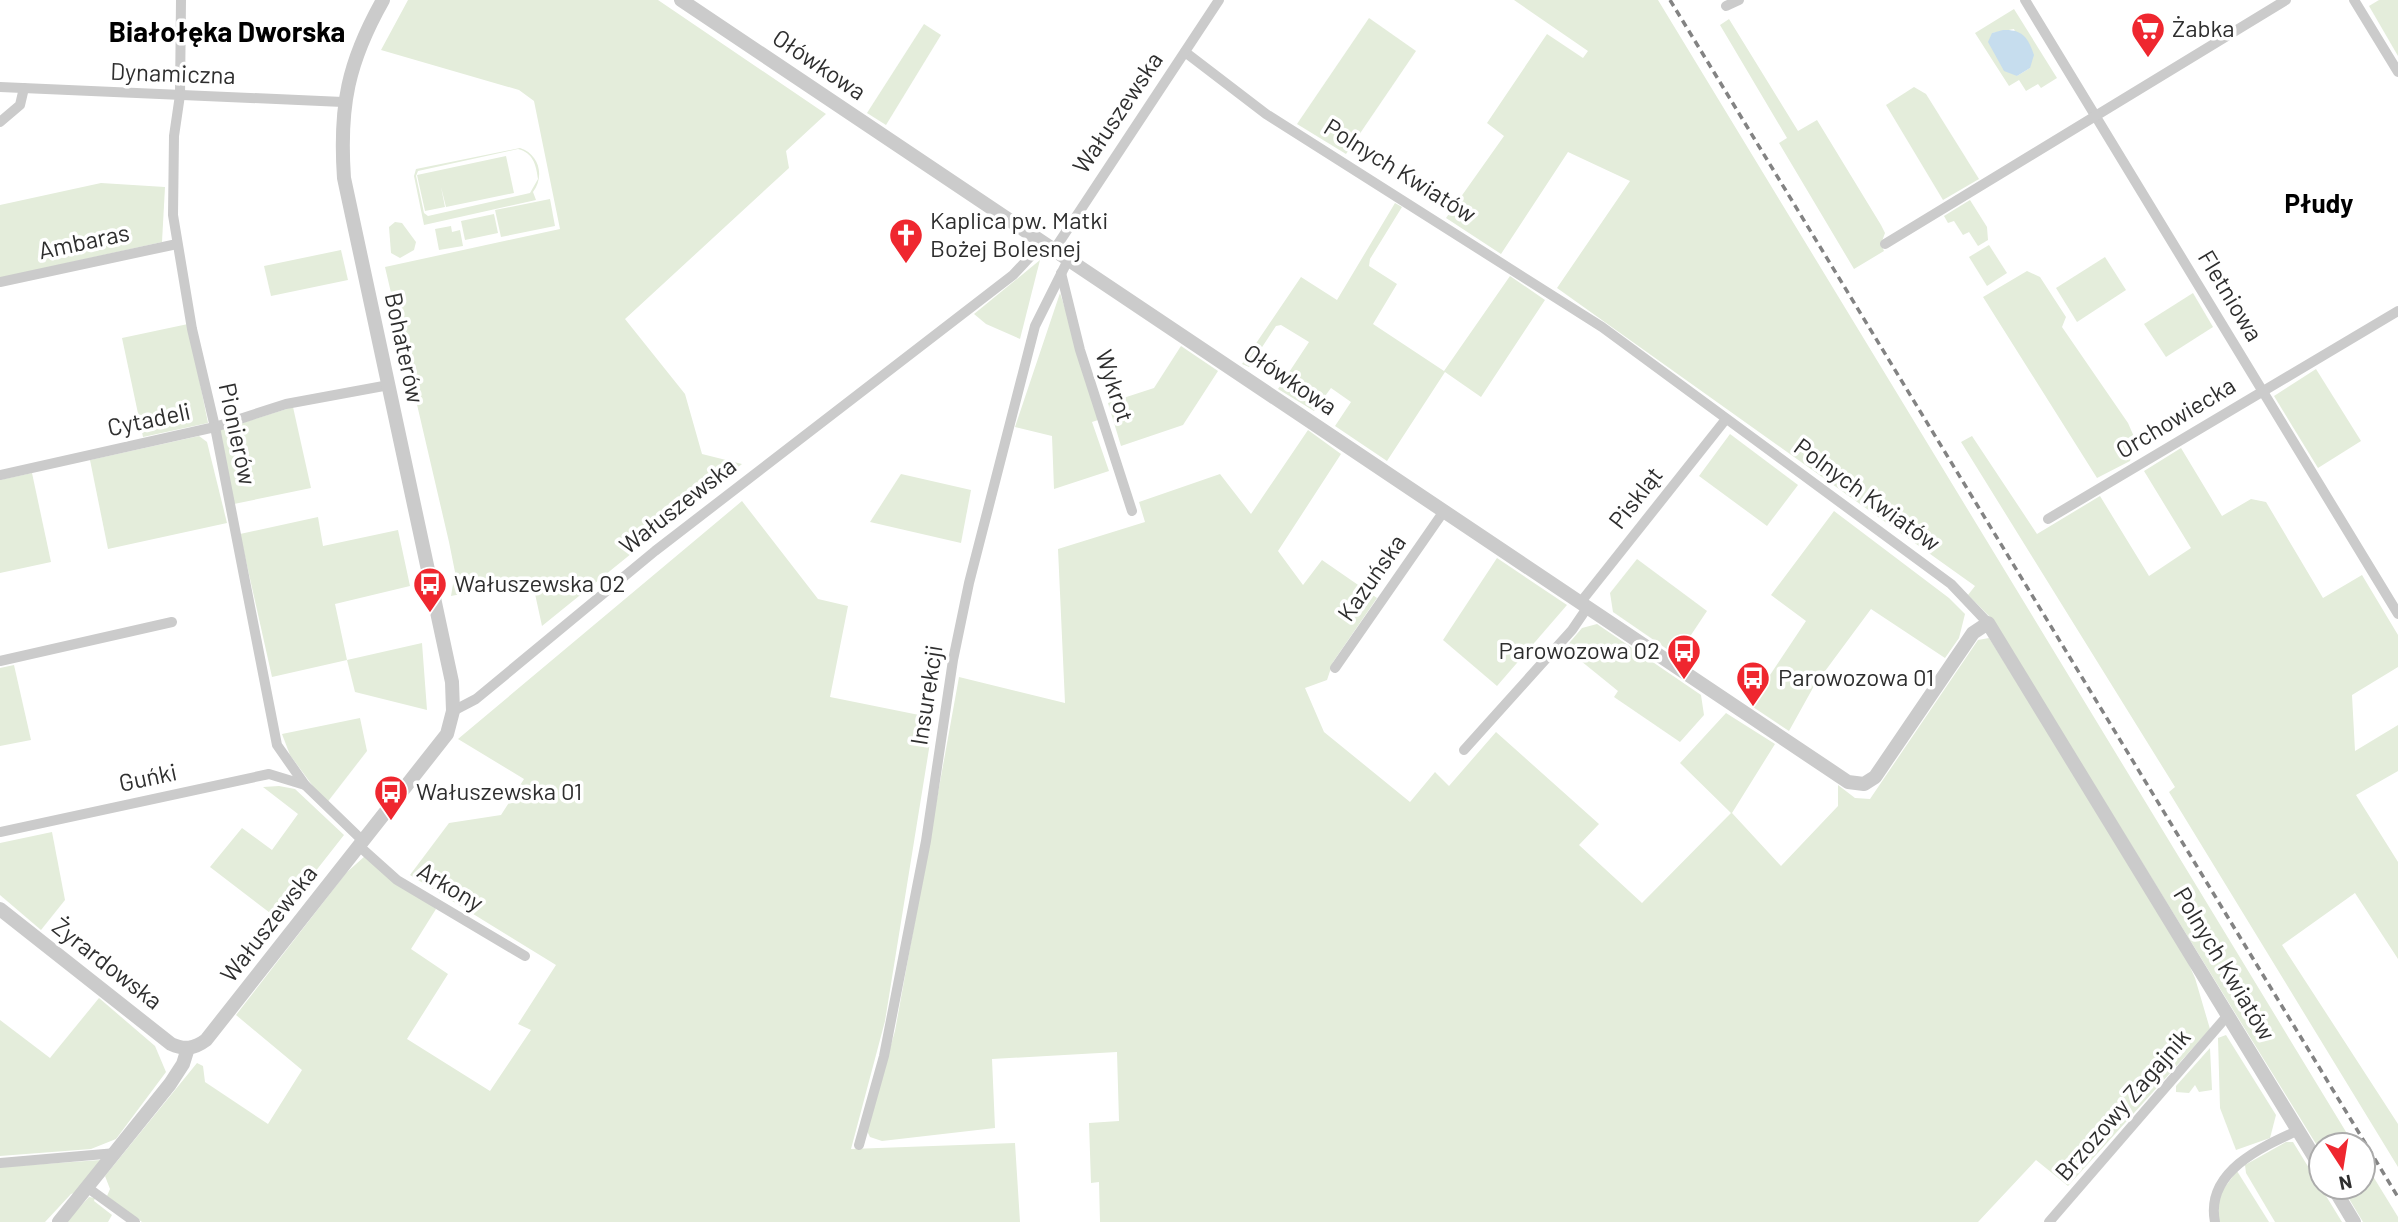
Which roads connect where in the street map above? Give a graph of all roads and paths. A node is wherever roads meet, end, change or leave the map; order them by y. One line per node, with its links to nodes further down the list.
1 (181, 0): 14 (street, Pionierów)
2 (383, 0): 15 (street, Bohaterów)
3 (681, 0): 20 (street, Ołówkowa)
4 (1219, 0): 10 (street, Wałuszewska)
5 (1739, 0): 9 (street)
6 (2025, 0): 16 (street, Fletniowa)
7 (2286, 0): 16 (street)
8 (2354, 0): 11 (street)
9 (1726, 6)
10 (1185, 52): 20 (street, Wałuszewska); 26 (street, Polnych Kwiatów)
11 (2398, 72)
12 (0, 87): 13 (street, Dynamiczna)
13 (24, 88): 14 (street, Dynamiczna); 17 (street)
14 (180, 95): 15 (street, Dynamiczna); 18 (street, Pionierów)
15 (344, 102): 24 (street, Bohaterów)
16 (2095, 116): 19 (street); 25 (street, Fletniowa)
17 (0, 122)
18 (177, 244): 22 (street, Ambaras); 27 (street, Pionierów)
19 (1885, 244)
20 (1049, 246): 21 (street, Ołówkowa); 38 (street, Wałuszewska)
21 (1064, 266): 29 (street, Wykrot); 30 (street, Ołówkowa); 49 (street, Insurekcji)
22 (0, 282)
23 (2398, 311): 25 (street, Orchowiecka)
24 (388, 385): 27 (street, Cytadeli); 38 (street, Bohaterów)
25 (2262, 390): 31 (street, Orchowiecka); 33 (street, Fletniowa)
26 (1726, 419): 32 (street, Piskląt); 35 (street, Polnych Kwiatów)
27 (215, 427): 28 (street, Cytadeli); 40 (street, Pionierów)
28 (0, 475)
29 (1132, 511)
30 (1444, 511): 32 (street, Ołówkowa); 37 (street, Kazuńska)
31 (2048, 519)
32 (1584, 605): 35 (street, Ołówkowa); 39 (street, Piskląt)
33 (2398, 614)
34 (172, 622): 36 (street)
35 (1988, 623): 45 (street, Polnych Kwiatów)
36 (0, 661)
37 (1335, 668)
38 (453, 711): 42 (street, Wałuszewska)
39 (1464, 750)
40 (305, 785): 41 (street, Guńki); 42 (street, Pionierów)
41 (0, 832)
42 (361, 844): 44 (street, Arkony); 46 (street, Wałuszewska)
43 (0, 909): 46 (street, Żyrardowska)
44 (525, 956)
45 (2228, 1015): 47 (street, Polnych Kwiatów); 56 (street, Brzozowy Zagajnik)
46 (188, 1048): 50 (street, Wałuszewska)
47 (2299, 1130): 48 (street, Polnych Kwiatów); 57 (street)
48 (2307, 1144)
49 (859, 1145)
50 (116, 1153): 51 (street); 52 (street, Wałuszewska)
51 (0, 1163)
52 (89, 1188): 54 (street, Wałuszewska); 55 (street)
53 (2341, 1201): 58 (street)
54 (60, 1222)
55 (135, 1222)
56 (2049, 1222)
57 (2215, 1222)
58 (2354, 1222)

